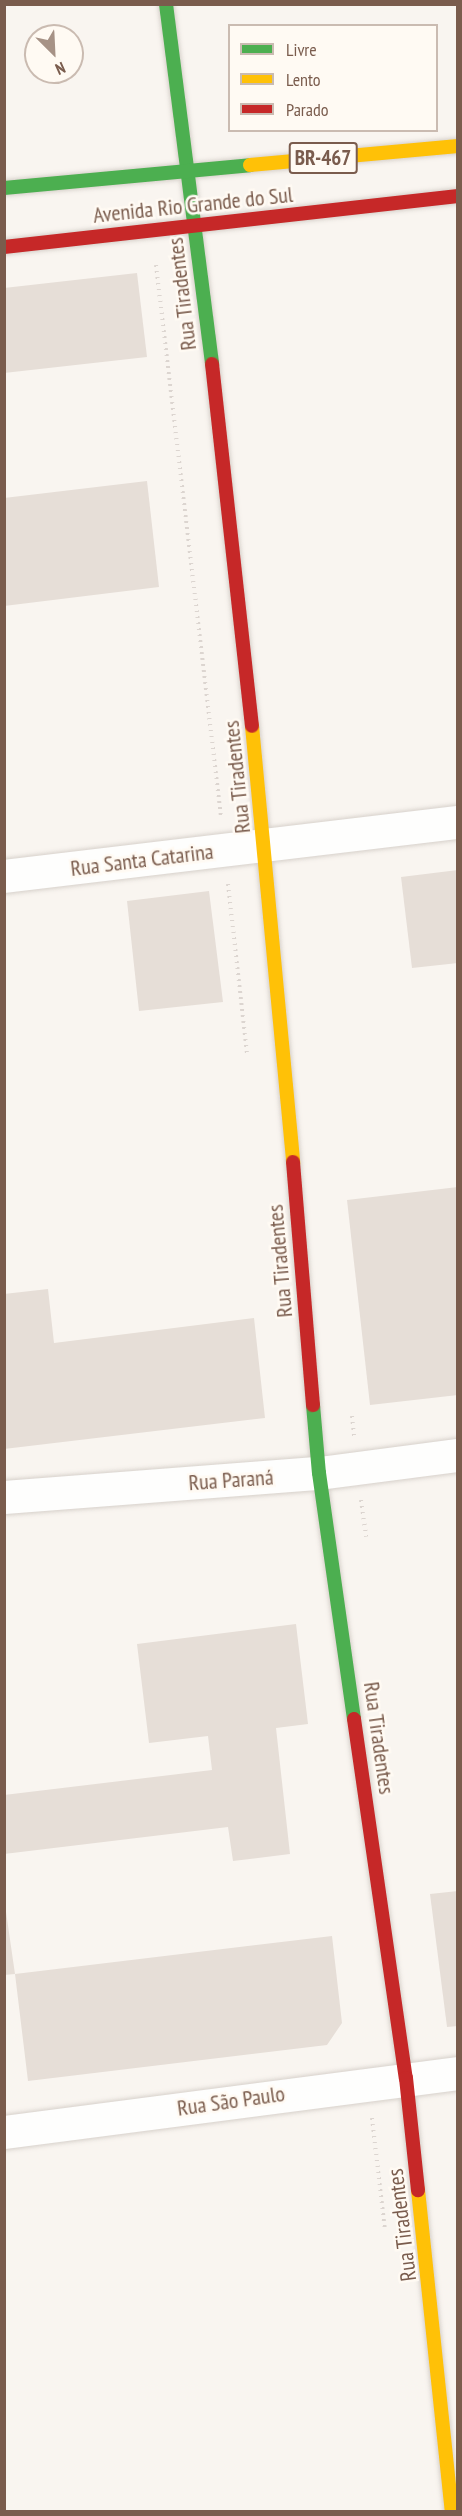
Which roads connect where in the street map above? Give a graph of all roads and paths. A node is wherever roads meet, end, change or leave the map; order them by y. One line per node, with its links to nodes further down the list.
1 (166, 4): 3 (street, Rua Tiradentes)
2 (458, 146): 3 (street, Avenida Rio Grande do Sul / BR-467)
3 (188, 170): 4 (street, Avenida Rio Grande do Sul / BR-467); 6 (street, Rua Tiradentes)
4 (4, 188)
5 (458, 196): 6 (street, Avenida Rio Grande do Sul / BR-467)
6 (196, 226): 7 (street, Avenida Rio Grande do Sul / BR-467); 9 (street, Rua Tiradentes)
7 (4, 247)
8 (458, 822): 9 (street, Rua Santa Catarina)
9 (266, 844): 10 (street, Rua Santa Catarina); 12 (street, Rua Tiradentes)
10 (4, 876)
11 (458, 1455): 12 (street, Rua Paraná)
12 (319, 1473): 13 (street, Rua Paraná); 15 (street, Rua Tiradentes)
13 (4, 1497)
14 (458, 2073): 15 (street, Rua São Paulo)
15 (406, 2078): 16 (street, Rua São Paulo); 17 (street, Rua Tiradentes)
16 (4, 2132)
17 (452, 2511)

